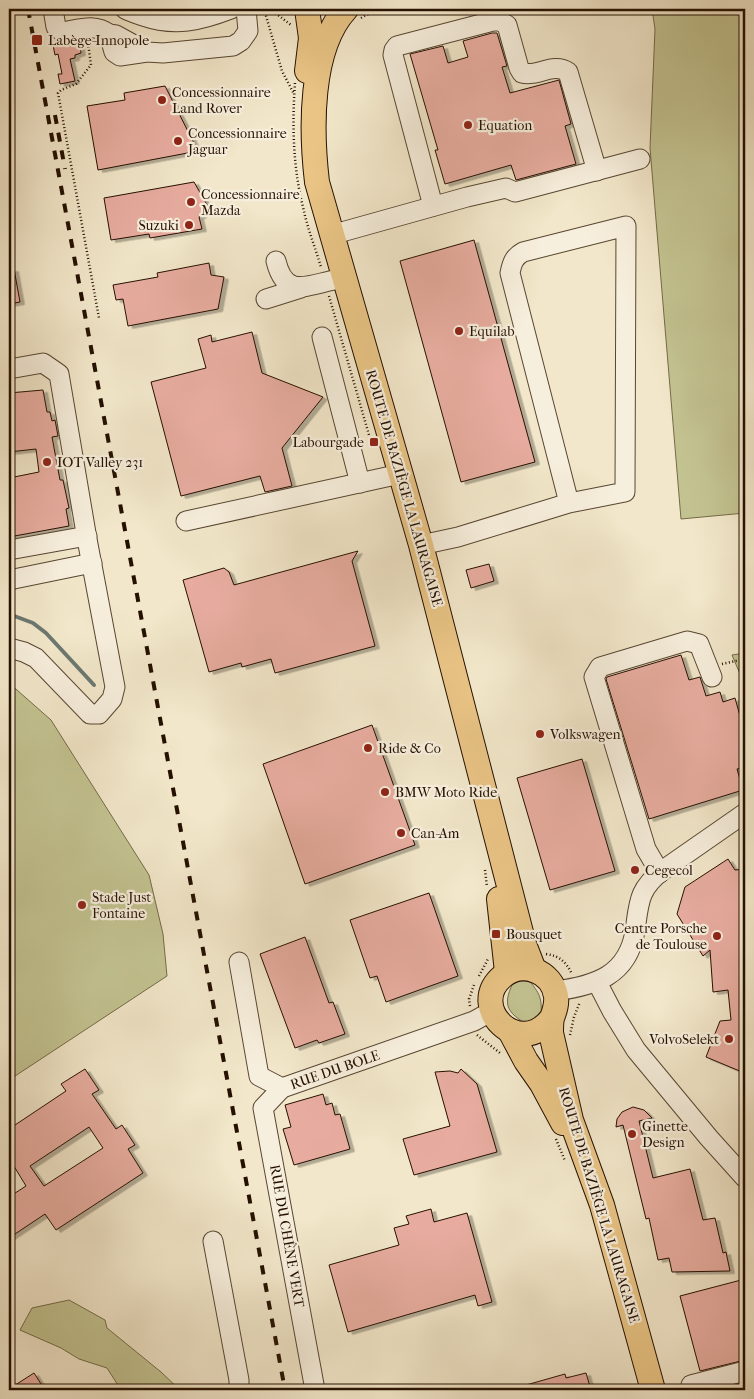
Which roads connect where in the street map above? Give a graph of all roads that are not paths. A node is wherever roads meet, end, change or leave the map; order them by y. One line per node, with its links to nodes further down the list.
1 (53, 9): 4 (street)
2 (125, 9): 3 (street)
3 (231, 9)
4 (246, 9)
5 (307, 9): 12 (main road, ROUTE DE BAZIÈGE LA LAURAGAISE)
6 (346, 9): 10 (main road, ROUTE DE BAZIÈGE LA LAURAGAISE)
7 (640, 159): 8 (street)
8 (596, 171): 9 (street); 9 (street)
9 (433, 206): 10 (street)
10 (332, 235): 22 (main road, ROUTE DE BAZIÈGE LA LAURAGAISE)
11 (276, 261): 13 (street)
12 (334, 280): 13 (street); 17 (main road, ROUTE DE BAZIÈGE LA LAURAGAISE)
13 (301, 288): 14 (street)
14 (266, 299)
15 (322, 337): 18 (street)
16 (9, 369): 21 (street)
17 (391, 476): 18 (street); 32 (main road, ROUTE DE BAZIÈGE LA LAURAGAISE)
18 (360, 483): 20 (street)
19 (570, 503): 19 (street); 22 (street)
20 (186, 522)
21 (87, 536): 23 (street); 24 (street)
22 (421, 545): 31 (main road, ROUTE DE BAZIÈGE LA LAURAGAISE)
23 (9, 550)
24 (92, 563): 25 (street); 26 (street)
25 (9, 580)
26 (9, 648)
27 (710, 672): 29 (street)
28 (745, 813): 29 (street)
29 (660, 873): 33 (street)
30 (239, 962): 38 (street, RUE DU BOLE)
31 (538, 962): 32 (main road); 34 (main road)
32 (507, 972): 35 (main road)
33 (597, 982): 34 (street); 39 (street)
34 (555, 991): 36 (main road)
35 (492, 1011): 37 (main road); 38 (street, RUE DU BOLE)
36 (552, 1018): 37 (main road); 46 (main road, ROUTE DE BAZIÈGE LA LAURAGAISE)
37 (510, 1032): 45 (main road, ROUTE DE BAZIÈGE LA LAURAGAISE)
38 (282, 1088): 44 (street, RUE DU CHÊNE VERT)
39 (745, 1178)
40 (214, 1241): 43 (street)
41 (745, 1371): 42 (street)
42 (691, 1385)
43 (239, 1390)
44 (315, 1390)
45 (644, 1390)
46 (653, 1390)

